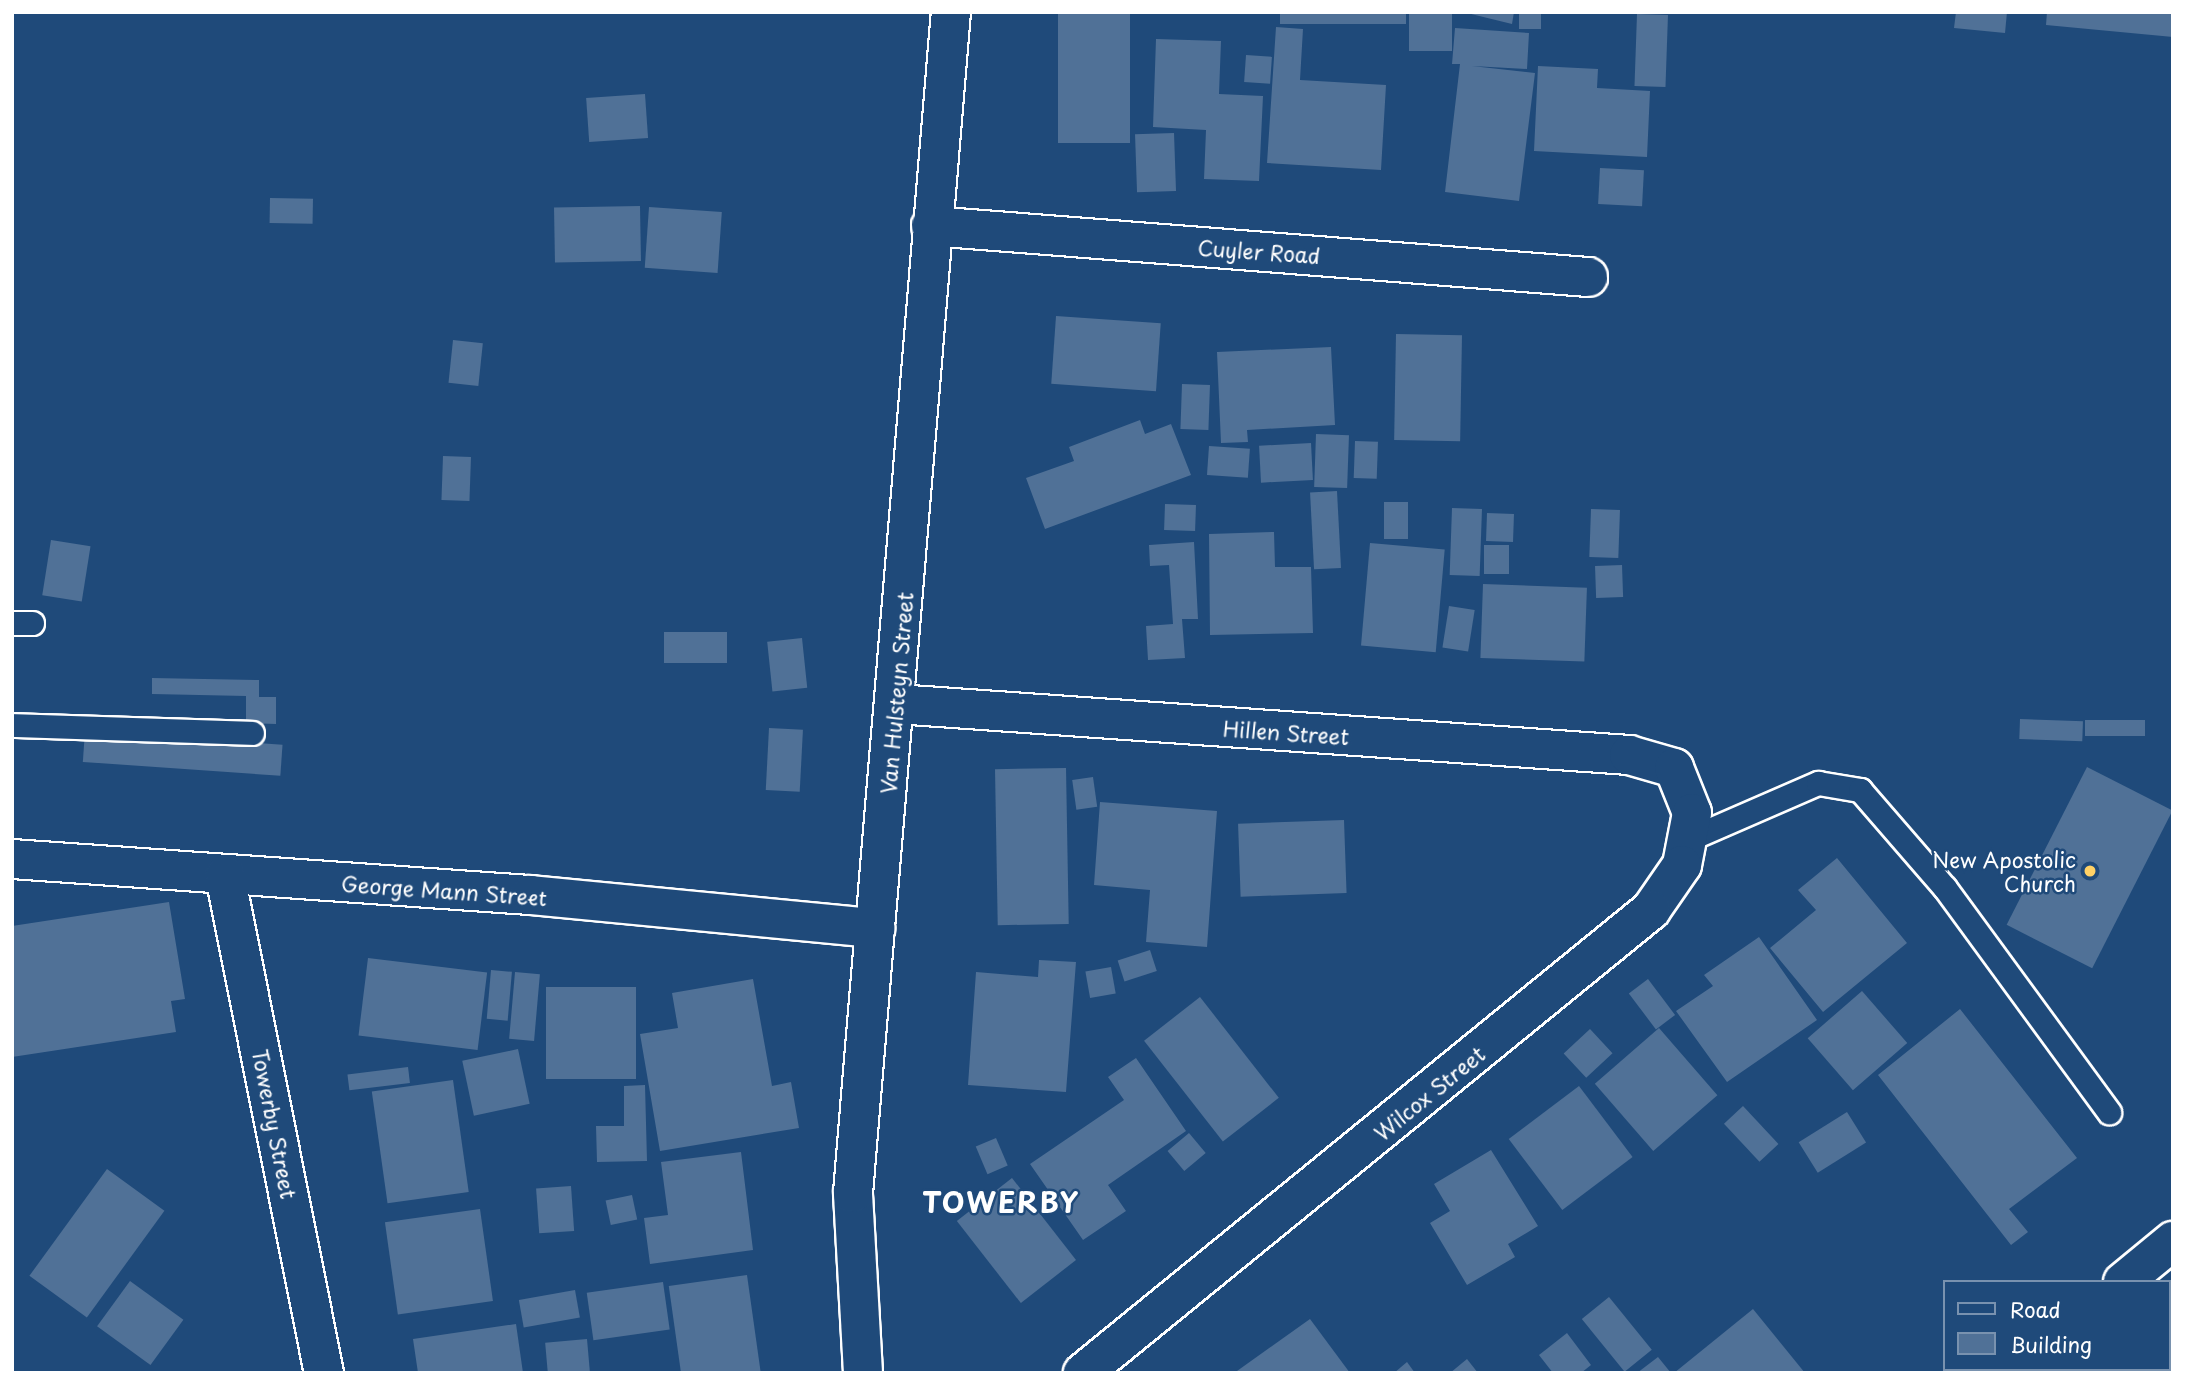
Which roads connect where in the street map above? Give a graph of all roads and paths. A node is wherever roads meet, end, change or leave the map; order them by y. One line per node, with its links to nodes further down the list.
1 (951, 12): 2 (street, Van Hulsteyn Street)
2 (931, 226): 3 (street, Cuyler Road); 4 (street, Van Hulsteyn Street)
3 (1588, 277)
4 (896, 704): 7 (street, Hillen Street); 11 (street, Van Hulsteyn Street)
5 (12, 725): 6 (lane)
6 (252, 733)
7 (1674, 768): 8 (street, Wilcox Street)
8 (1689, 839): 12 (lane); 17 (street, Wilcox Street)
9 (12, 859): 10 (street, George Mann Street)
10 (225, 875): 11 (street, George Mann Street); 15 (street, Towerby Street)
11 (875, 928): 16 (street, Van Hulsteyn Street)
12 (2109, 1112)
13 (2173, 1241): 14 (street)
14 (2125, 1280)
15 (324, 1373)
16 (863, 1373)
17 (1083, 1373)

